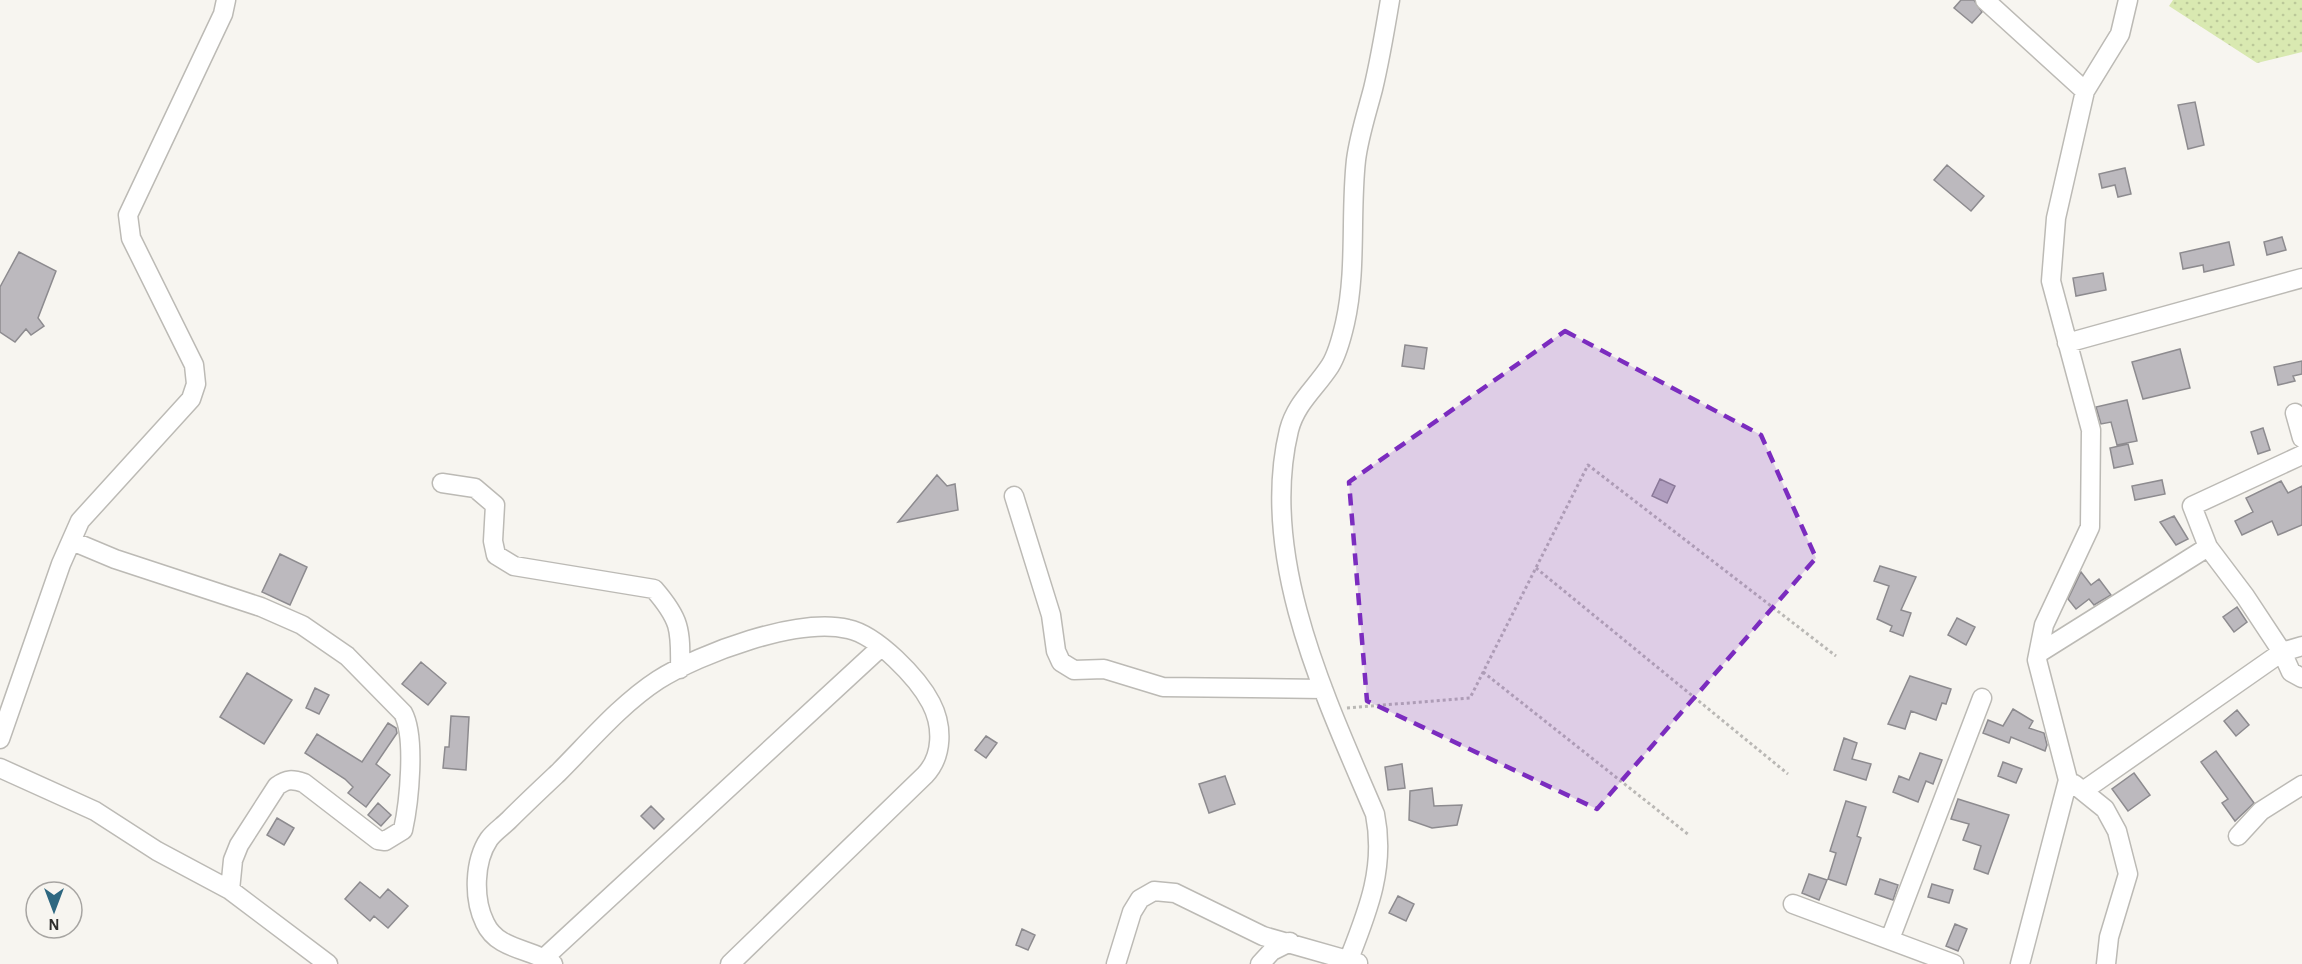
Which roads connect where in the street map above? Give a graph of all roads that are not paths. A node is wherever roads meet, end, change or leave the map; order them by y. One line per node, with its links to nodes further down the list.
1 (226, 0): 13 (street)
2 (1390, 0): 21 (street)
3 (1985, 0): 5 (street)
4 (2128, 0): 5 (street)
5 (2085, 91): 7 (street)
6 (2302, 278): 7 (street)
7 (2067, 343): 18 (street)
8 (2295, 413): 9 (street)
9 (2302, 438)
10 (2302, 454): 14 (street)
11 (442, 483): 19 (street)
12 (1014, 495): 21 (street)
13 (72, 541): 23 (street); 29 (street)
14 (2208, 547): 17 (street); 18 (street)
15 (2302, 646): 17 (street)
16 (881, 647): 19 (street); 33 (street); 36 (street)
17 (2282, 652): 20 (street); 27 (street)
18 (2039, 653): 25 (street)
19 (680, 669): 33 (street)
20 (2302, 678)
21 (1323, 689): 34 (street)
22 (1982, 698): 31 (street)
23 (0, 739)
24 (0, 768): 29 (street)
25 (2068, 780): 27 (street); 40 (street)
26 (2302, 784): 28 (street)
27 (2083, 791): 41 (street)
28 (2238, 836)
29 (230, 890): 35 (street)
30 (1793, 904): 31 (street)
31 (1890, 939): 39 (street)
32 (1290, 942): 34 (street); 37 (street); 38 (street)
33 (549, 961)
34 (1352, 963)
35 (327, 964)
36 (730, 964)
37 (1116, 964)
38 (1260, 964)
39 (1954, 964)
40 (2020, 964)
41 (2106, 964)

